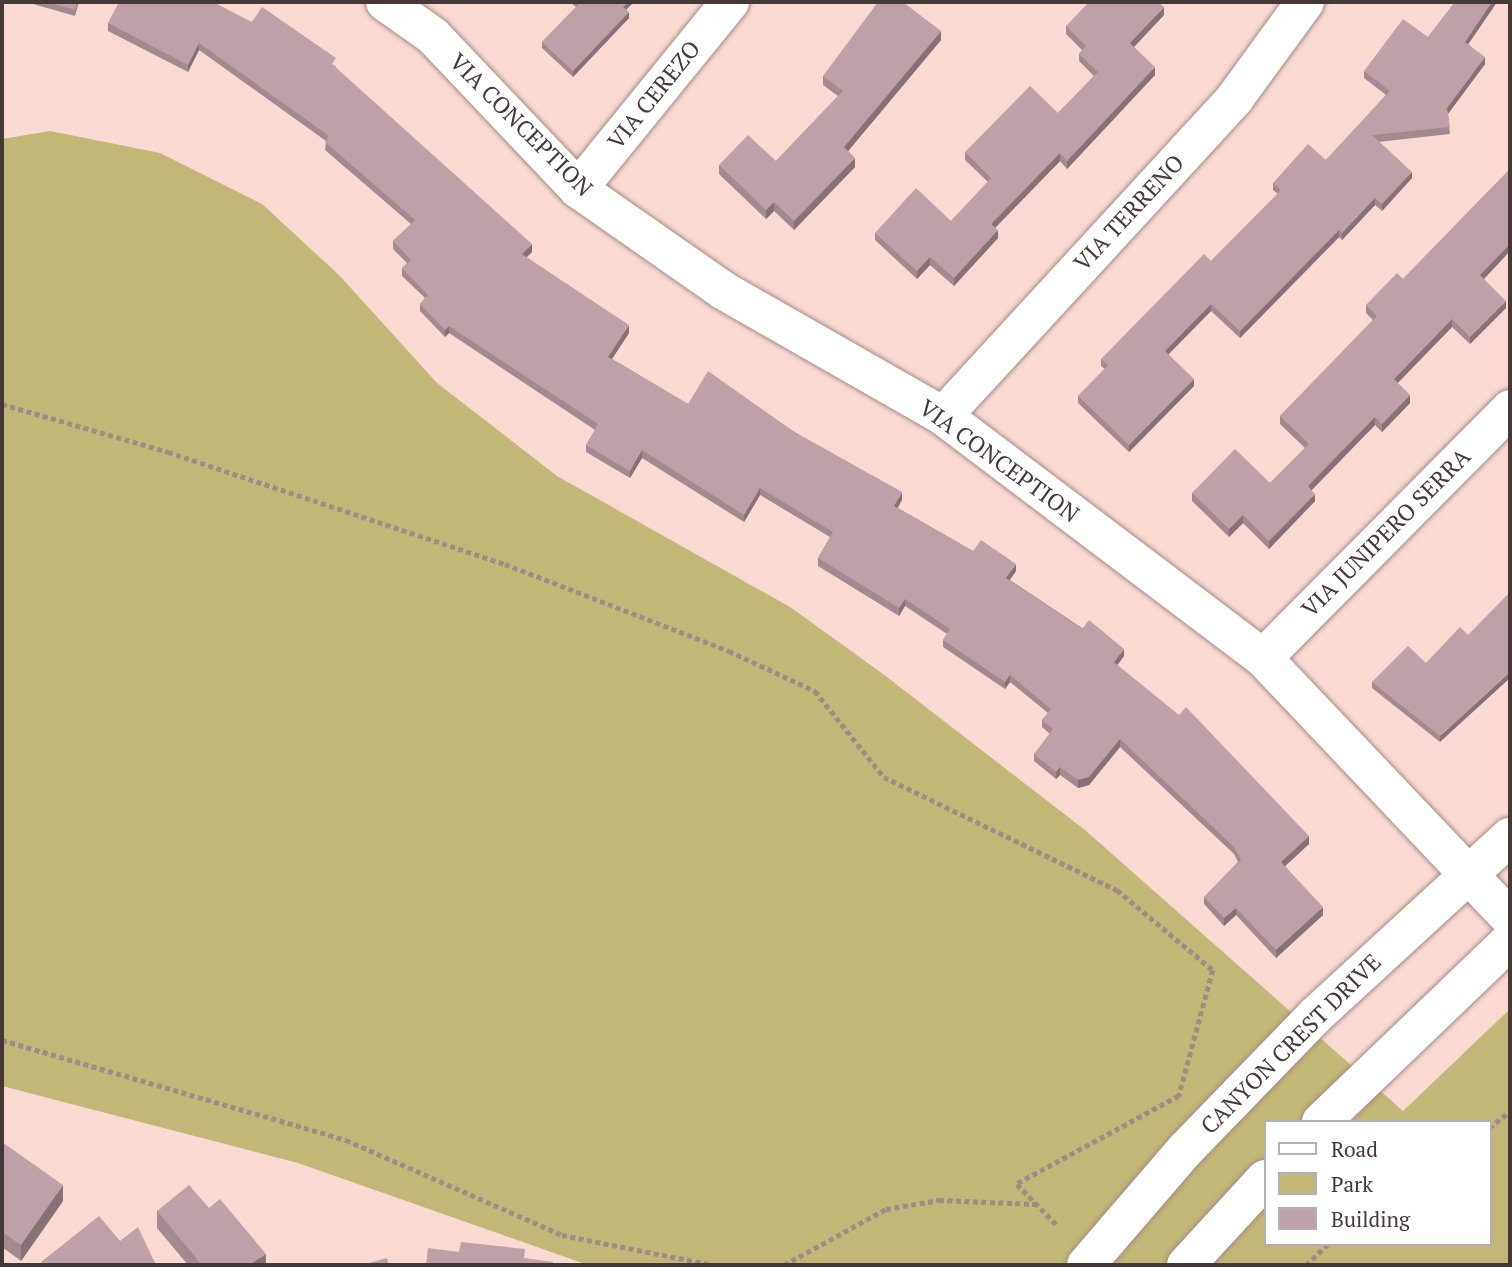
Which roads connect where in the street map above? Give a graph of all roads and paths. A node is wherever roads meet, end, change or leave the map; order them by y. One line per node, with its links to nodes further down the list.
1 (385, 2): 4 (street, VIA CONCEPTION)
2 (730, 2): 4 (street, VIA CEREZO)
3 (1305, 2): 7 (street, VIA TERRENO)
4 (578, 189): 7 (street, VIA CONCEPTION)
5 (2, 404): 18 (path)
6 (1510, 409): 8 (street, VIA JUNIPERO SERRA)
7 (943, 416): 8 (street, VIA CONCEPTION)
8 (1263, 658): 10 (street, VIA CONCEPTION)
9 (1510, 837): 10 (street, CANYON CREST DRIVE)
10 (1464, 874): 11 (street, VIA CONCEPTION); 23 (street, CANYON CREST DRIVE)
11 (1510, 918)
12 (1510, 940): 15 (street)
13 (2, 1040): 21 (path)
14 (1510, 1111): 16 (path)
15 (1323, 1120)
16 (1491, 1126)
17 (1264, 1180): 24 (street)
18 (1036, 1204): 19 (path); 22 (path)
19 (1057, 1225)
20 (1326, 1246): 25 (path)
21 (713, 1265)
22 (784, 1265)
23 (1086, 1265)
24 (1186, 1265)
25 (1306, 1265)

